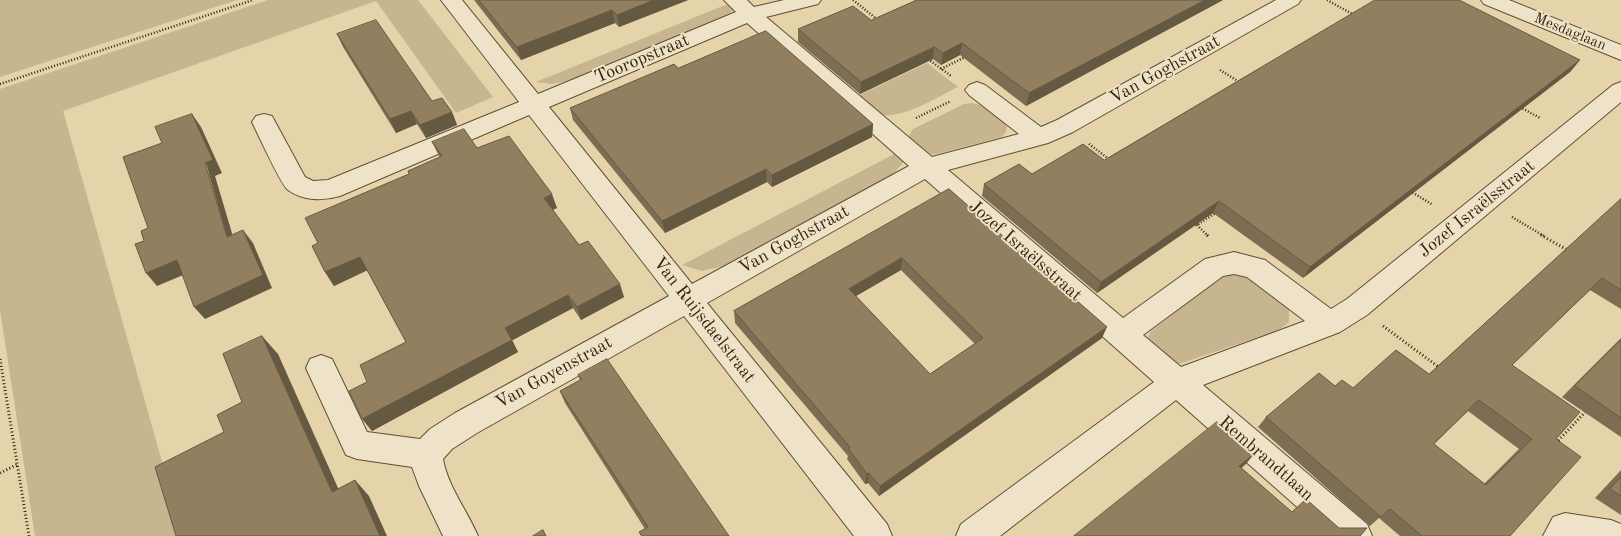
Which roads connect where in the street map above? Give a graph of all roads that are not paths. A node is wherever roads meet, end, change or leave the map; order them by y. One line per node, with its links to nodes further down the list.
1 (451, 0): 9 (street, Van Ruijsdaelstraat)
2 (811, 0): 5 (street, Tooropstraat)
3 (1291, 0): 11 (street, Van Goghstraat)
4 (1491, 0): 6 (street, Mesdaglaan)
5 (742, 7): 9 (street, Tooropstraat); 12 (street)
6 (1621, 53)
7 (978, 90): 11 (street)
8 (1621, 90): 14 (street, Jozef Israëlsstraat)
9 (534, 105): 10 (street); 13 (street, Van Ruijsdaelstraat)
10 (264, 122)
11 (1039, 138): 12 (street, Van Goghstraat)
12 (927, 167): 13 (street, Van Goghstraat); 15 (street, Jozef Israëlsstraat)
13 (687, 299): 18 (street, Van Goyenstraat); 20 (street, Van Ruijsdaelstraat)
14 (1330, 324): 15 (street); 17 (street, Jozef Israëlsstraat)
15 (1122, 335): 17 (street, Jozef Israëlsstraat)
16 (321, 368): 18 (street)
17 (1177, 382): 21 (street, Jozef Israëlsstraat); 22 (street, Rembrandtlaan)
18 (426, 454): 19 (street)
19 (461, 536)
20 (875, 536)
21 (973, 536)
22 (1355, 536)
23 (1560, 536): 24 (street)
24 (1611, 536)

